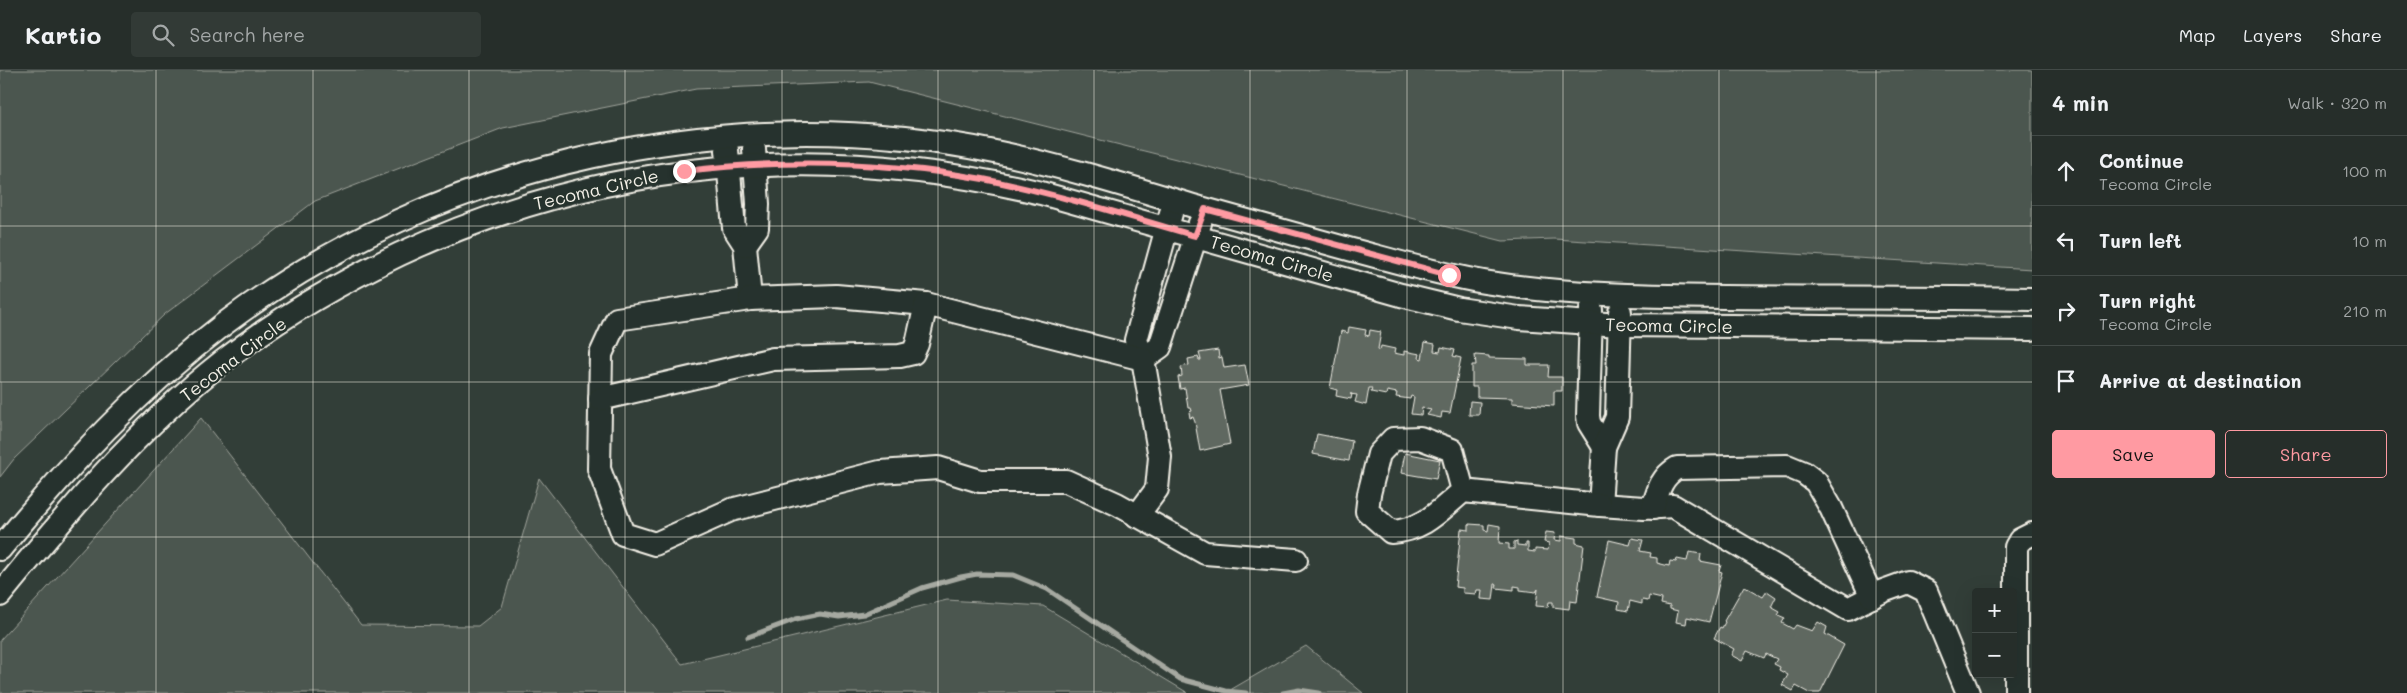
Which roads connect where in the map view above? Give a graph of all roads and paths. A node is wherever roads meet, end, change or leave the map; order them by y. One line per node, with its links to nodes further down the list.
1 (754, 136): 2 (street, Tecoma Circle); 3 (street); 5 (street, Tecoma Circle)
2 (725, 137): 4 (street); 10 (street, Tecoma Circle)
3 (755, 164): 4 (street, Tecoma Circle); 7 (street, Tecoma Circle); 9 (street)
4 (728, 166): 9 (street); 11 (street, Tecoma Circle)
5 (1174, 200): 6 (street, Tecoma Circle); 7 (street)
6 (1205, 209): 8 (street); 12 (street, Tecoma Circle)
7 (1167, 228): 8 (street, Tecoma Circle); 20 (street)
8 (1195, 236): 17 (street, Tecoma Circle); 20 (street)
9 (745, 245): 14 (street)
10 (331, 256): 11 (street); 25 (street, Tecoma Circle)
11 (345, 281): 29 (street, Tecoma Circle)
12 (1592, 294): 13 (street, Tecoma Circle); 17 (street)
13 (1620, 296): 15 (street, Tecoma Circle); 18 (street)
14 (750, 299): 16 (street); 23 (street)
15 (2032, 299)
16 (926, 304): 20 (street); 23 (street)
17 (1591, 323): 18 (street, Tecoma Circle); 21 (street)
18 (1620, 325): 19 (street, Tecoma Circle); 22 (street)
19 (2032, 329)
20 (1143, 359): 30 (street)
21 (1589, 377): 22 (street); 24 (street)
22 (1619, 377): 24 (street)
23 (600, 399): 30 (street)
24 (1604, 446): 27 (street)
25 (49, 491): 29 (street); 32 (street, Tecoma Circle)
26 (1463, 491): 26 (street); 27 (street)
27 (1600, 505): 28 (street)
28 (1653, 508): 35 (street); 35 (street)
29 (71, 510): 34 (street, Tecoma Circle)
30 (1137, 516): 33 (street)
31 (2032, 534): 37 (street)
32 (0, 549)
33 (1296, 560)
34 (0, 596)
35 (1872, 597): 36 (street)
36 (1968, 693)
37 (2016, 693)

